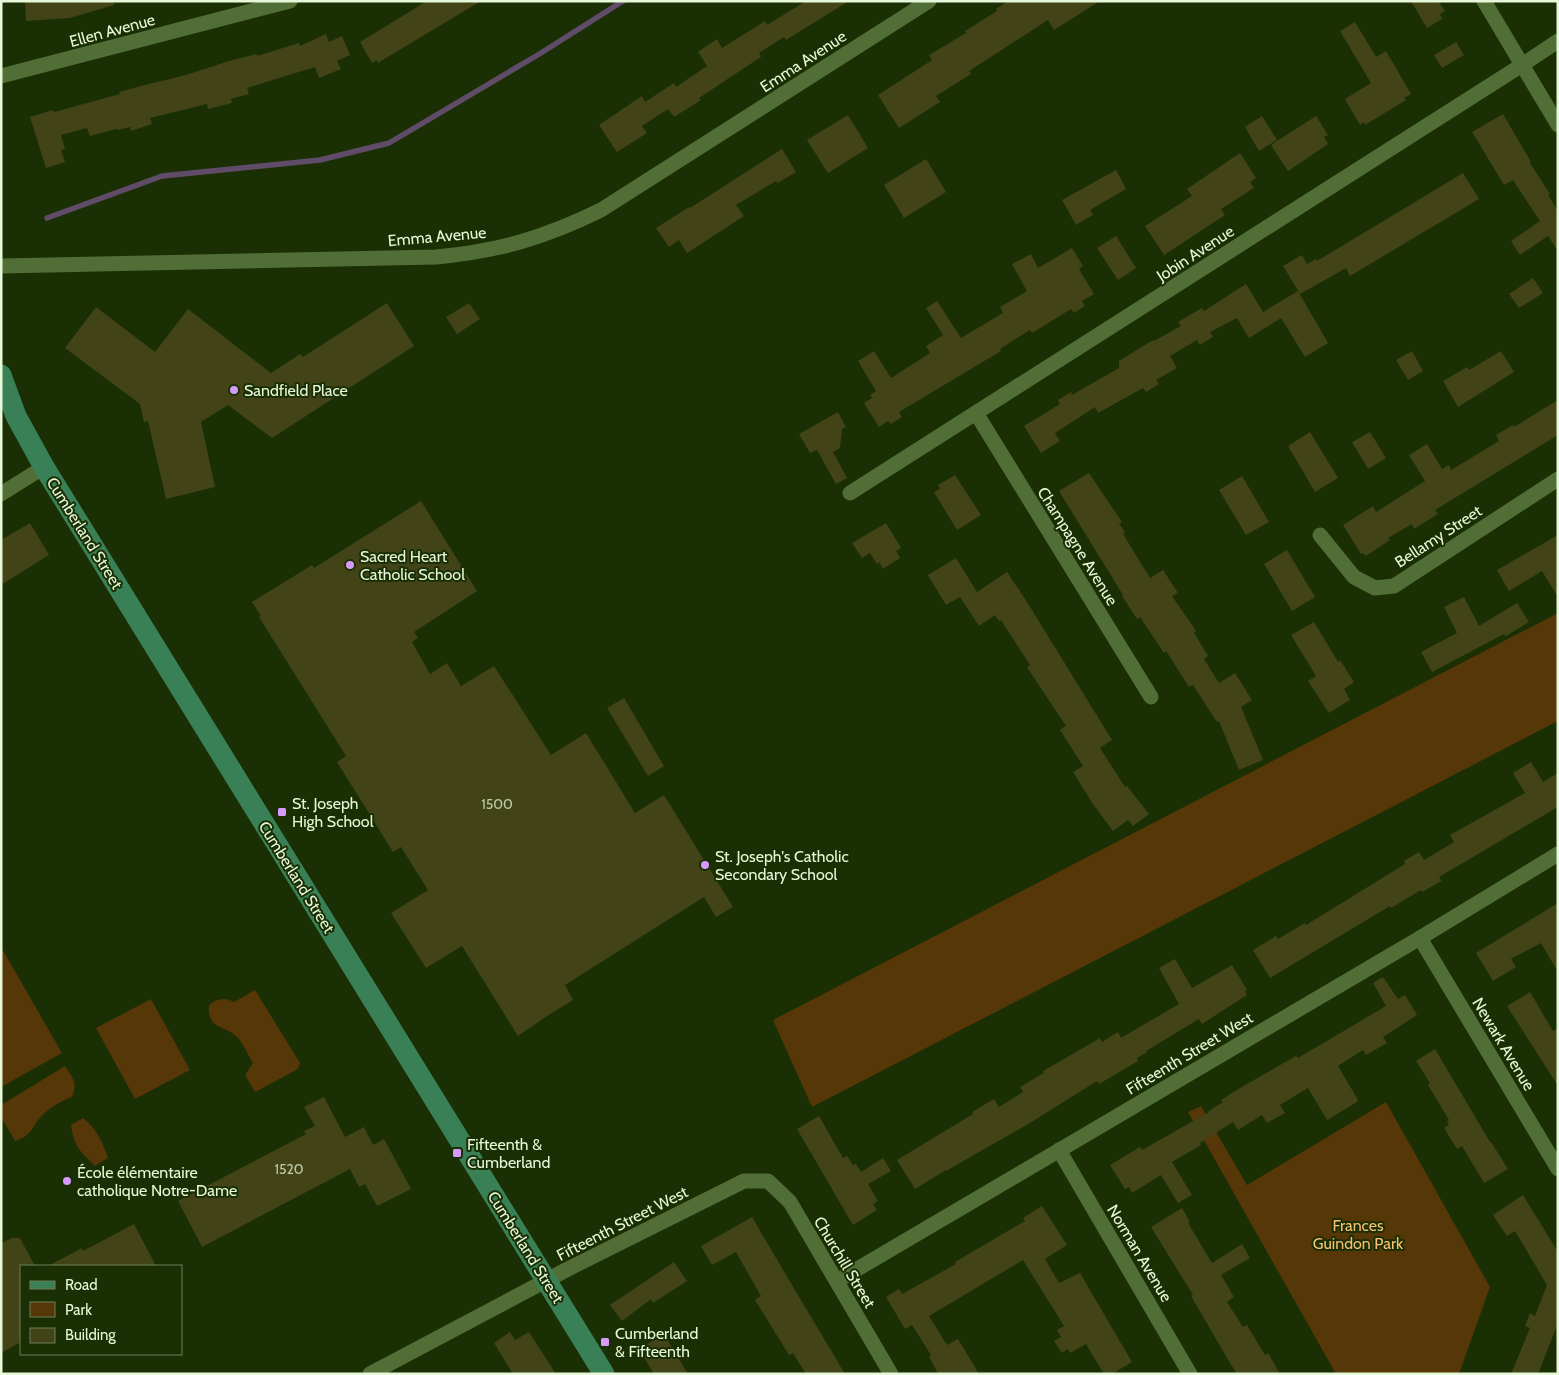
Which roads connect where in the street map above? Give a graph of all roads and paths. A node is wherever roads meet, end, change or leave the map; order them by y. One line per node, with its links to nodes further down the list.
1 (290, 1): 6 (street, Ellen Avenue)
2 (929, 1): 8 (street, Emma Avenue)
3 (1484, 1): 5 (street)
4 (1558, 41): 5 (street, Jobin Avenue)
5 (1522, 65): 7 (street); 10 (street, Jobin Avenue)
6 (1, 76)
7 (1558, 125)
8 (1, 266)
9 (1, 376): 11 (street, Cumberland Street)
10 (976, 413): 13 (street, Jobin Avenue); 16 (street, Champagne Avenue)
11 (44, 467): 14 (street); 22 (street, Cumberland Street)
12 (1558, 479): 15 (street, Bellamy Street)
13 (850, 493)
14 (1, 494)
15 (1320, 534)
16 (1151, 697)
17 (1558, 854): 18 (street, Fifteenth Street West)
18 (1420, 938): 19 (street, Fifteenth Street West); 20 (street, Newark Avenue)
19 (1059, 1150): 23 (street, Fifteenth Street West); 27 (street, Norman Avenue)
20 (1558, 1169)
21 (758, 1181): 22 (street, Fifteenth Street West); 23 (street, Churchill Street)
22 (546, 1281): 24 (street, Fifteenth Street West); 25 (street, Cumberland Street)
23 (837, 1281): 26 (street, Churchill Street)
24 (370, 1374)
25 (604, 1374)
26 (891, 1374)
27 (1190, 1374)

